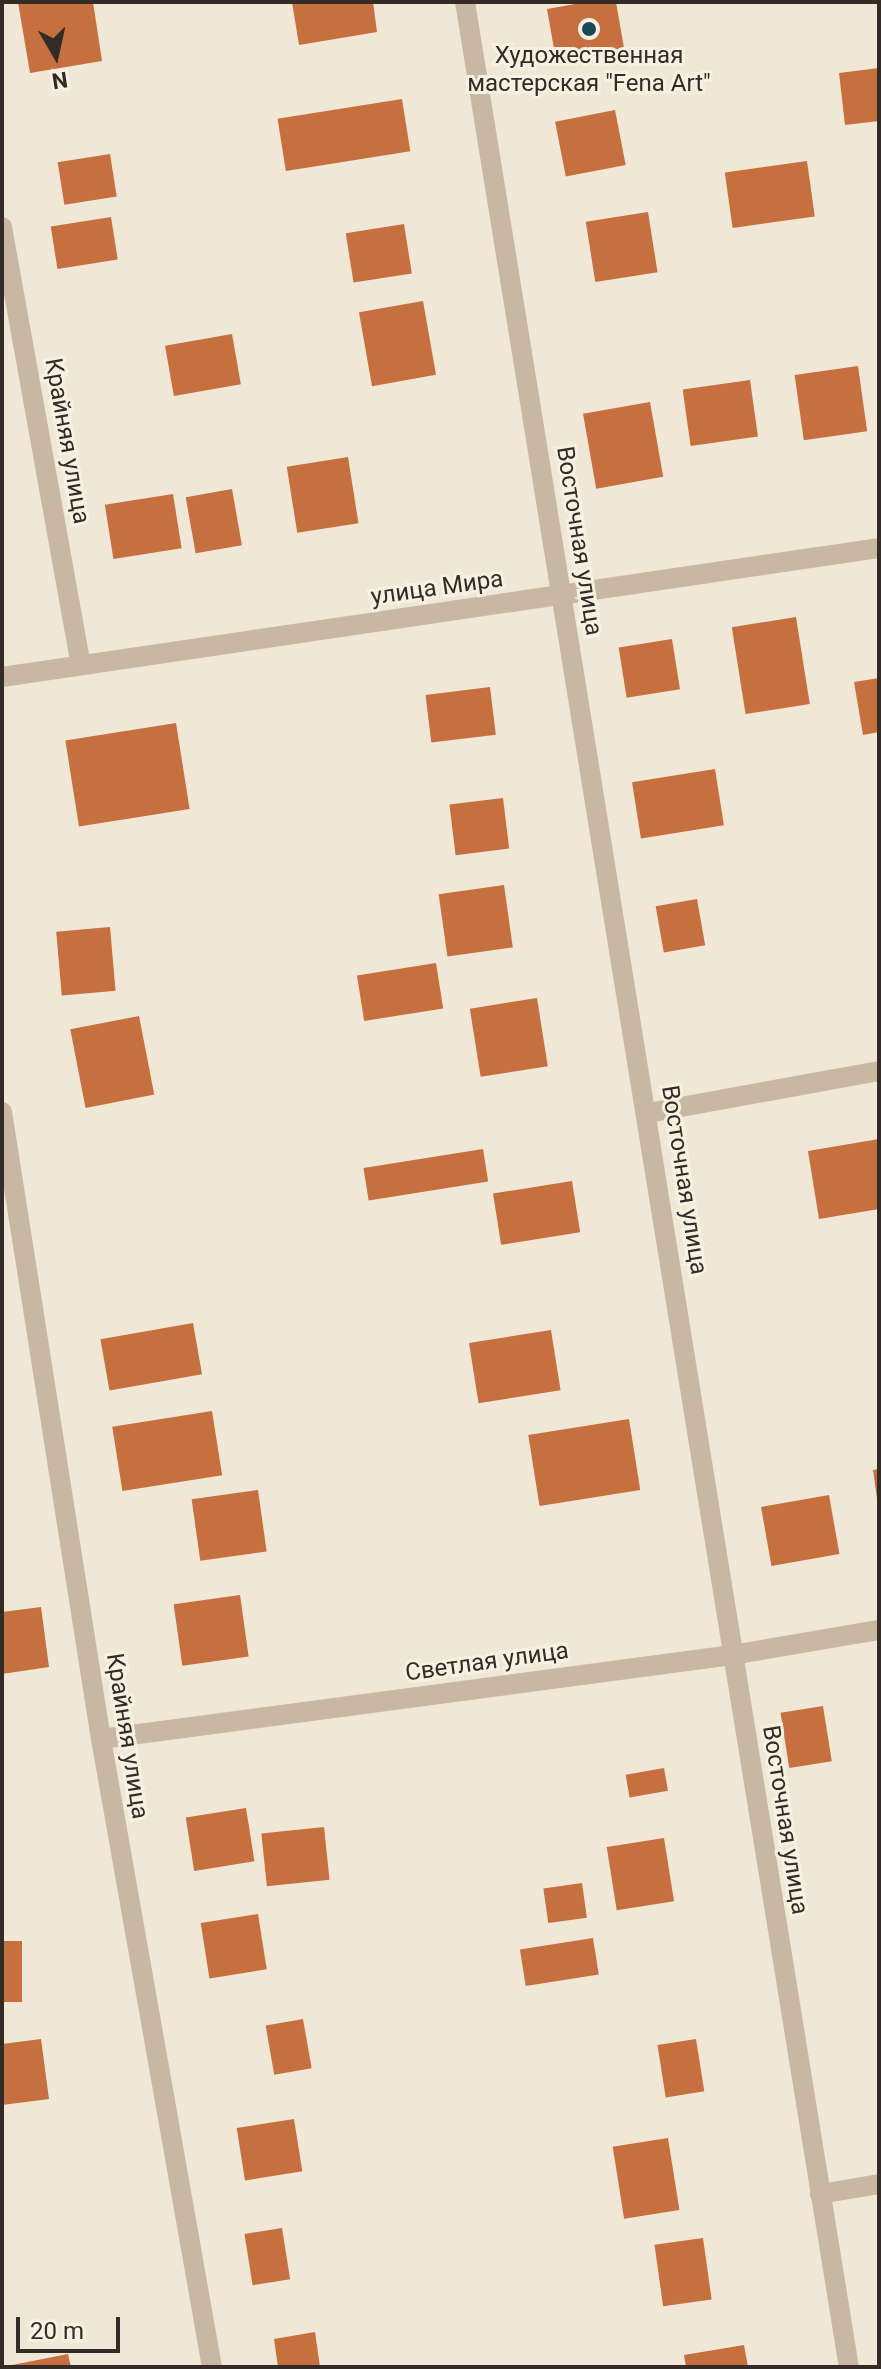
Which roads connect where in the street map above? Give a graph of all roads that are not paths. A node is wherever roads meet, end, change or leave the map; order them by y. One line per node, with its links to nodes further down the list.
1 (465, 2): 4 (street, Восточная улица)
2 (2, 227): 5 (street, Крайняя улица)
3 (879, 548): 4 (street, улица Мира)
4 (562, 597): 5 (street, улица Мира); 9 (street, Восточная улица)
5 (81, 664): 6 (street, улица Мира)
6 (2, 677)
7 (879, 1071): 9 (street)
8 (2, 1112): 12 (street, Крайняя улица)
9 (648, 1113): 11 (street, Восточная улица)
10 (879, 1630): 11 (street, Светлая улица)
11 (732, 1655): 12 (street, Светлая улица); 14 (street, Восточная улица)
12 (101, 1739): 15 (street, Крайняя улица)
13 (879, 2184): 14 (street)
14 (820, 2194): 16 (street, Восточная улица)
15 (212, 2367)
16 (849, 2367)

